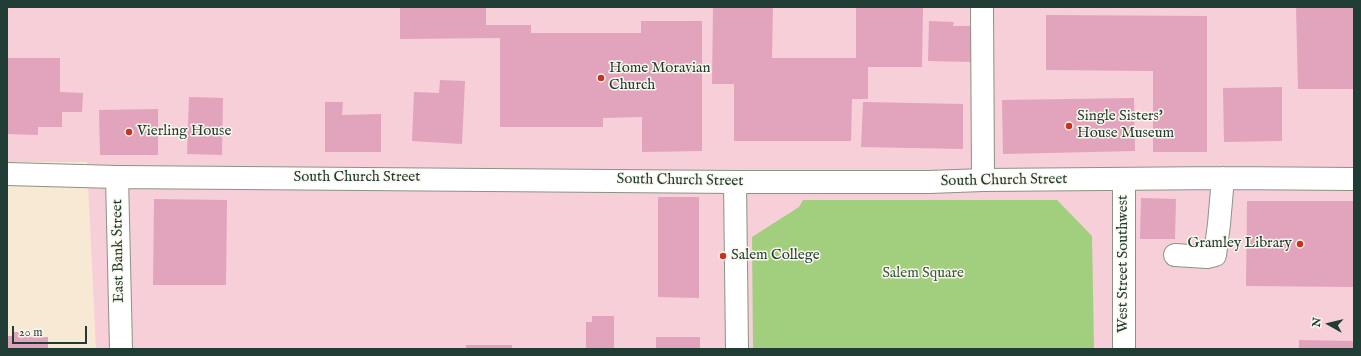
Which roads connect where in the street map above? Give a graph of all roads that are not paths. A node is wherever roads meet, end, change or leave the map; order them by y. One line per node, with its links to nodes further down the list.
1 (982, 7): 7 (street)
2 (7, 174): 3 (street, South Church Street)
3 (117, 177): 8 (street, South Church Street); 10 (street, East Bank Street)
4 (1223, 178): 5 (street, South Church Street); 6 (street, South Church Street); 9 (street)
5 (1124, 179): 7 (street, South Church Street); 12 (street, West Street Southwest)
6 (1354, 179)
7 (983, 180): 8 (street, South Church Street)
8 (736, 182): 11 (street)
9 (1175, 255)
10 (121, 349)
11 (737, 349)
12 (1124, 349)

